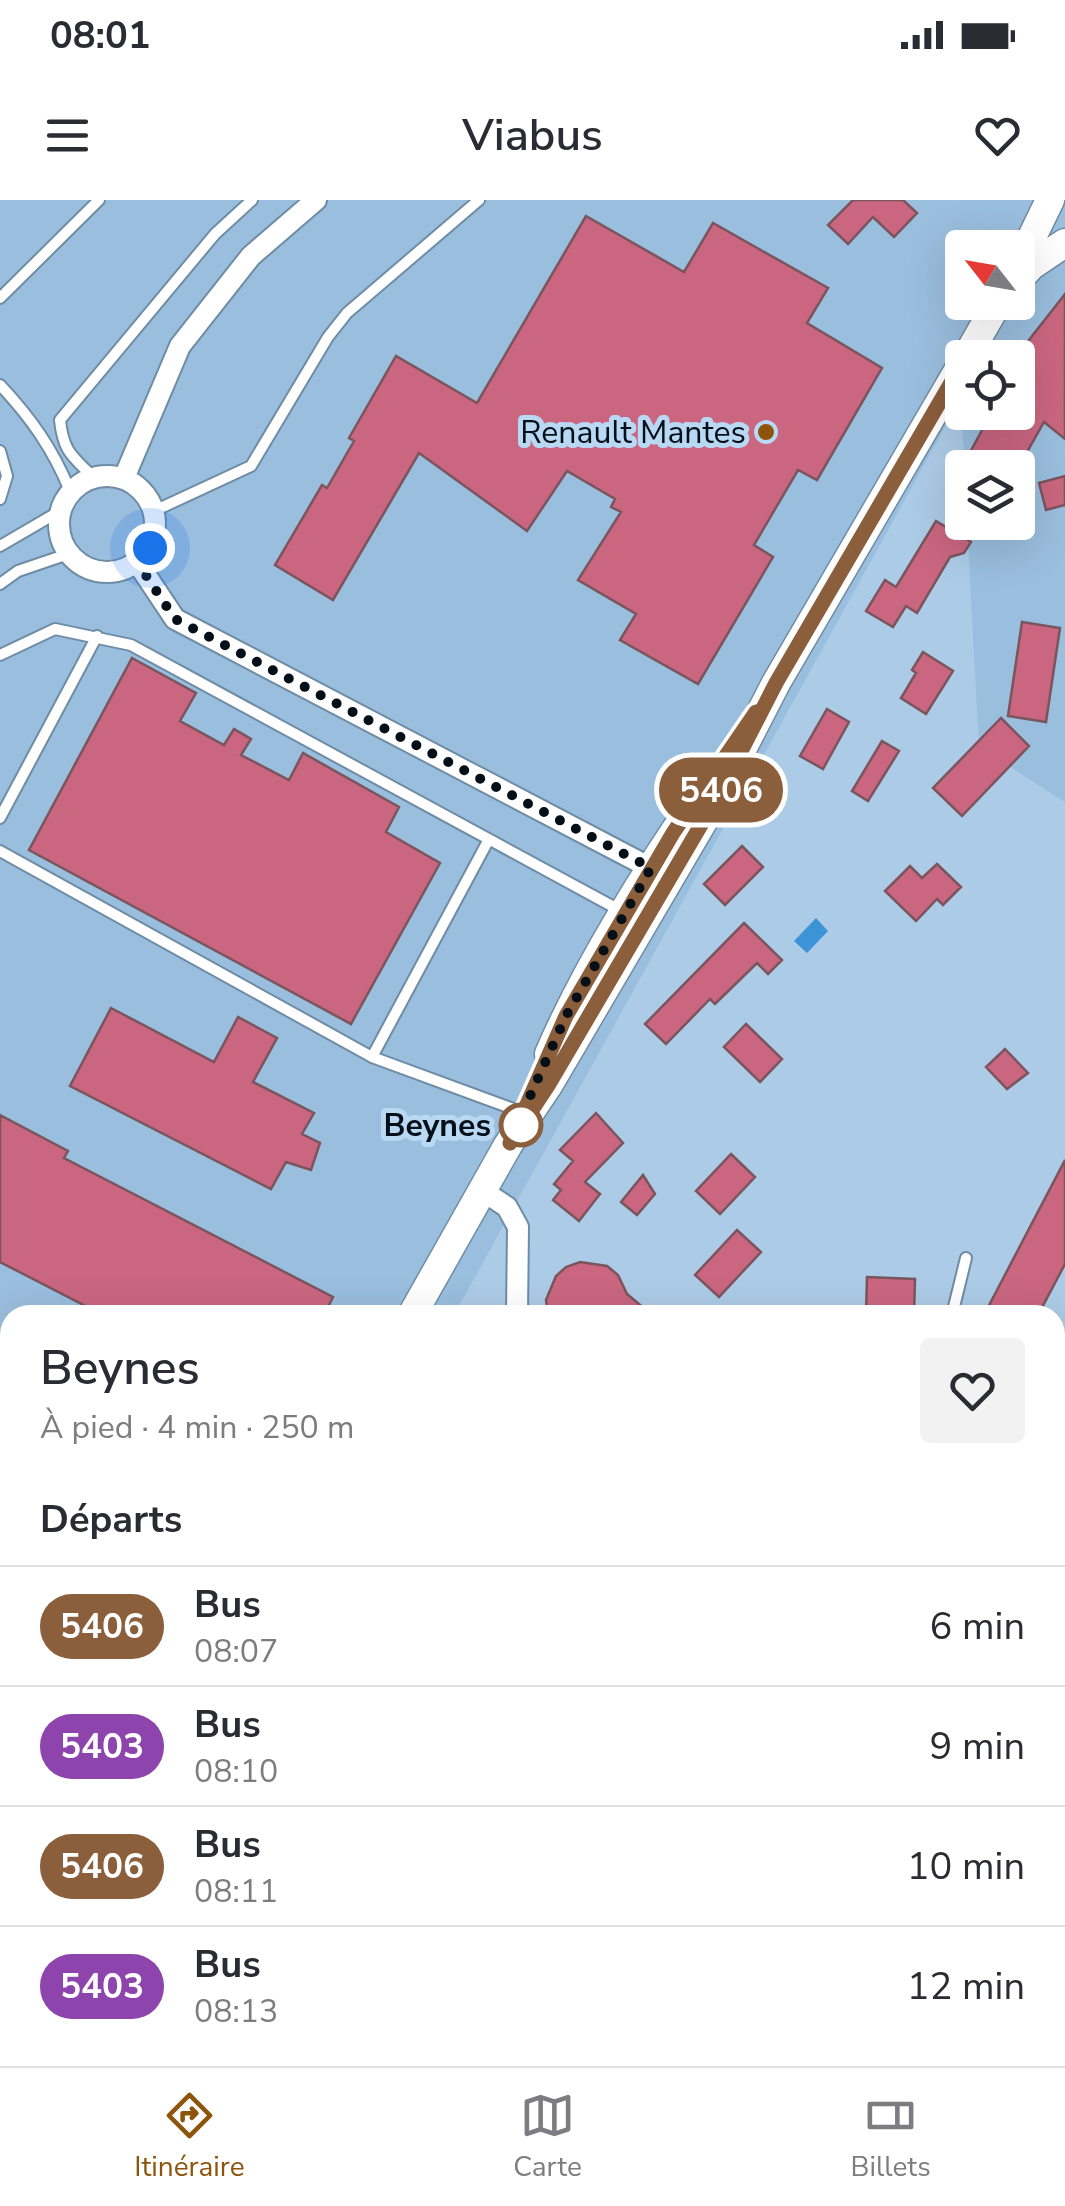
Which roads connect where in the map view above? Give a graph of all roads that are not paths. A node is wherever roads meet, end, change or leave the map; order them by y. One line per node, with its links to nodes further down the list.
1 (99, 200): 11 (lane)
2 (252, 200): 14 (lane)
3 (316, 200): 18 (street)
4 (478, 200): 22 (lane)
5 (1055, 202): 7 (main road)
6 (1065, 243): 9 (main road)
7 (1035, 244)
8 (1065, 257): 10 (main road)
9 (1035, 263)
10 (1035, 267)
11 (0, 298)
12 (0, 385): 15 (lane)
13 (945, 394): 32 (main road)
14 (60, 420): 15 (lane); 17 (lane)
15 (34, 422): 19 (lane)
16 (0, 451): 20 (lane)
17 (93, 477): 18 (street); 19 (street)
18 (124, 478): 22 (street)
19 (70, 491): 21 (street)
20 (0, 499)
21 (60, 511): 23 (lane); 24 (street)
22 (154, 511): 25 (street)
23 (0, 546)
24 (68, 554): 25 (street); 26 (lane)
25 (137, 562): 32 (street)
26 (0, 584)
27 (97, 636): 28 (lane); 29 (lane); 30 (lane)
28 (0, 656)
29 (0, 818)
30 (488, 841): 33 (lane); 34 (lane)
31 (0, 850): 34 (lane)
32 (660, 874): 33 (main road)
33 (630, 925): 35 (main road)
34 (372, 1057): 35 (lane)
35 (526, 1113): 36 (main road)
36 (482, 1191): 38 (main road); 39 (street)
37 (966, 1258): 40 (lane)
38 (418, 1305)
39 (516, 1305)
40 (954, 1305)

